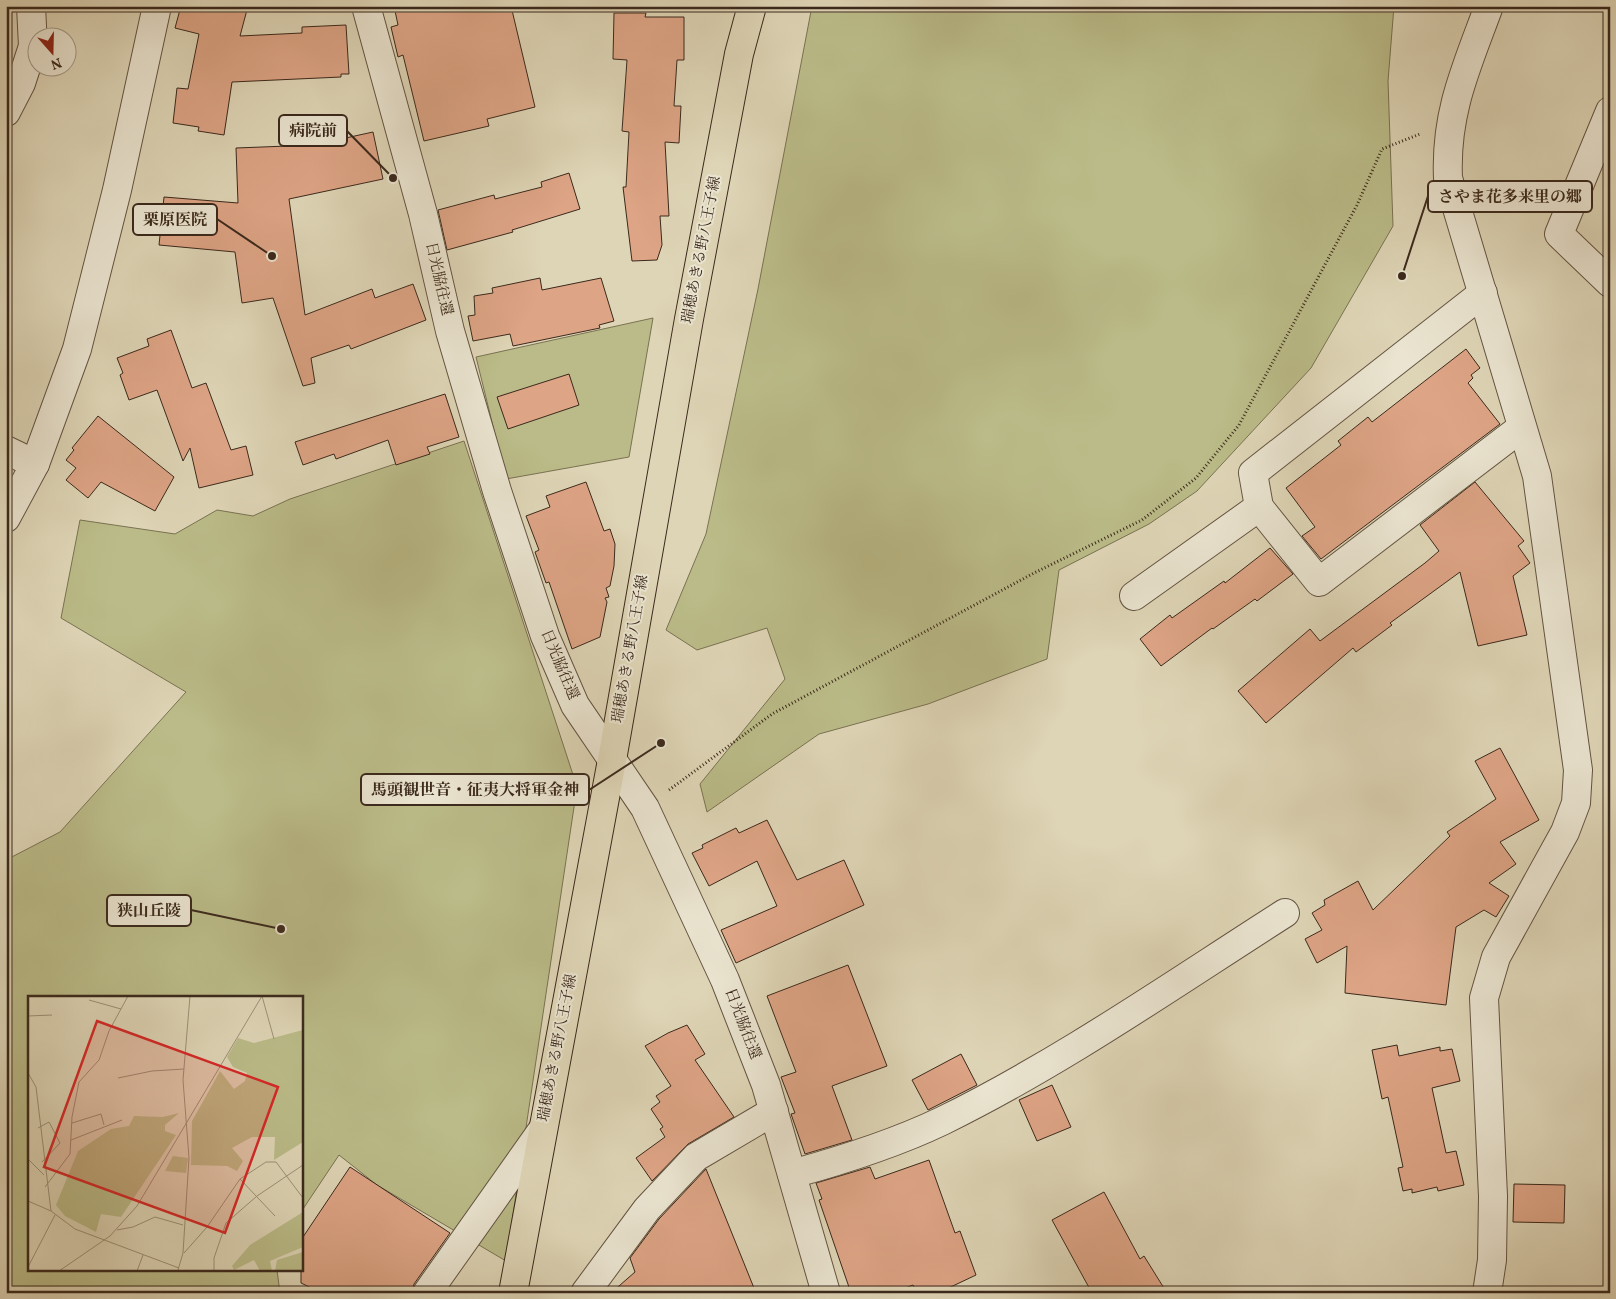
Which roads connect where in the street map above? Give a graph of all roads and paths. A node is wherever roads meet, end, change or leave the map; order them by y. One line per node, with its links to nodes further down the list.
1 (31, 6): 7 (street)
2 (157, 6): 13 (street)
3 (366, 6): 17 (street, 日光脇往還)
4 (752, 6): 17 (main road, 瑞穂あきる野八王子線)
5 (1489, 6): 8 (street)
6 (1610, 111): 9 (street)
7 (6, 112)
8 (1450, 122): 10 (street); 18 (path)
9 (1610, 283)
10 (1483, 293): 11 (street); 14 (street)
11 (1521, 428): 14 (street); 27 (street)
12 (6, 450): 13 (street)
13 (36, 464): 15 (street)
14 (1259, 506): 16 (street)
15 (6, 518)
16 (1134, 596)
17 (612, 760): 18 (street, 日光脇往還); 21 (main road, 瑞穂あきる野八王子線)
18 (645, 808): 20 (street, 日光脇往還)
19 (1285, 913): 22 (street)
20 (774, 1111): 22 (street, 日光脇往還); 25 (street)
21 (543, 1129): 23 (street); 24 (main road, 瑞穂あきる野八王子線)
22 (792, 1174): 26 (street, 日光脇往還)
23 (427, 1293)
24 (513, 1293)
25 (585, 1293)
26 (826, 1293)
27 (1486, 1293)

